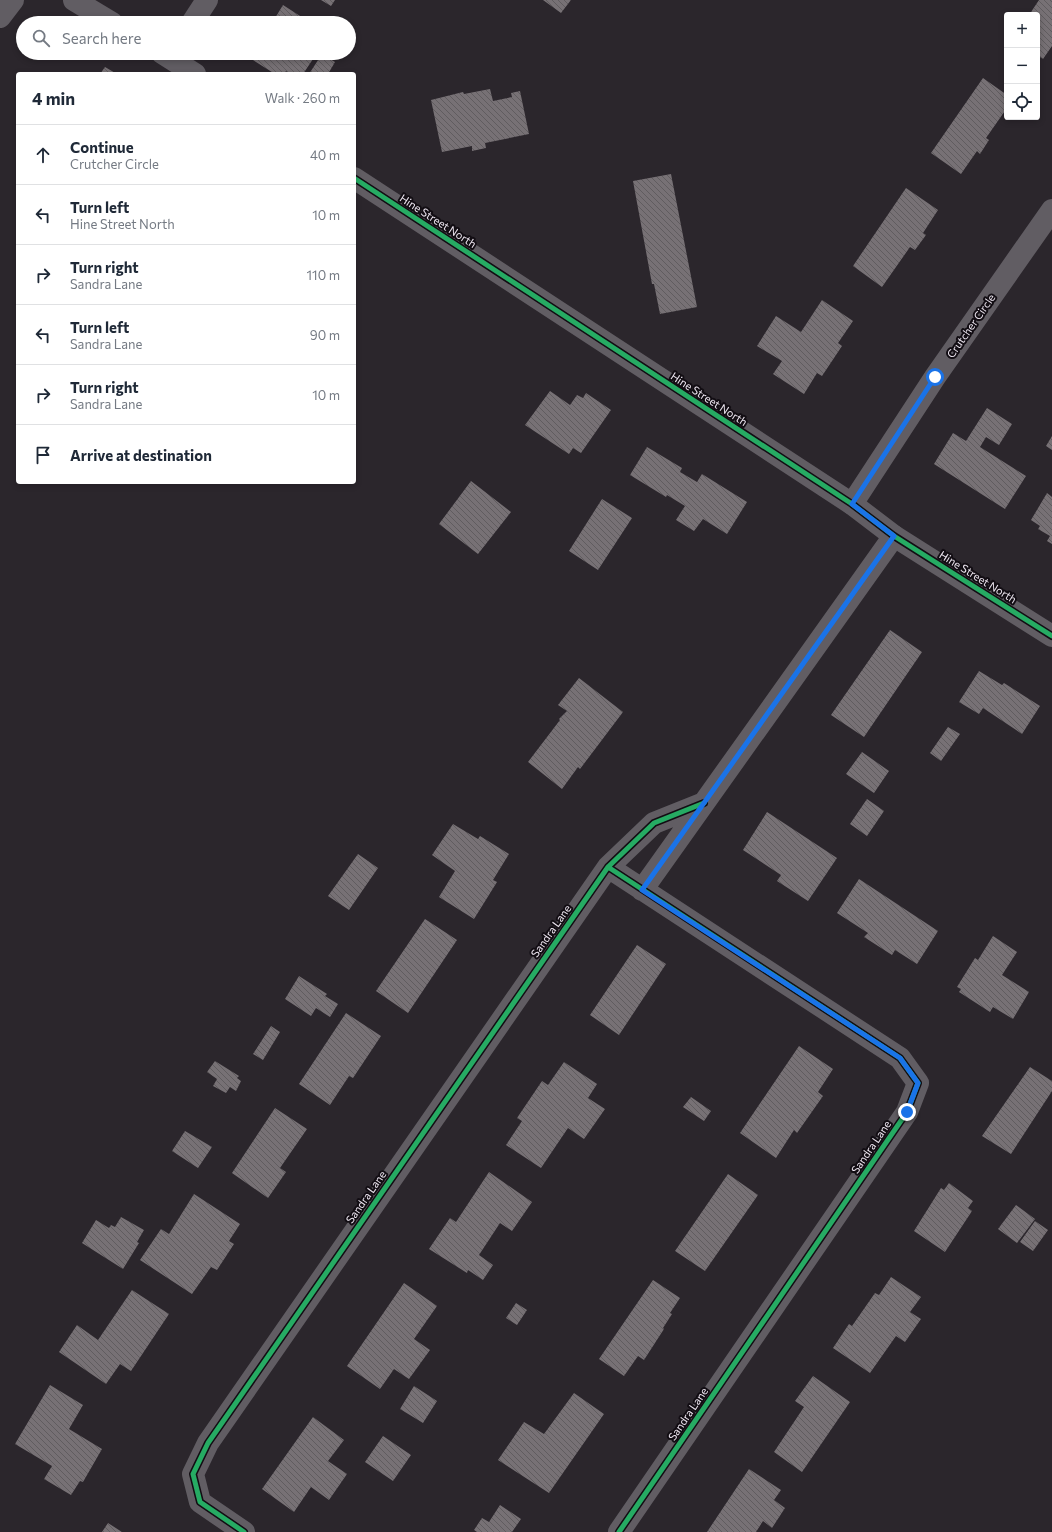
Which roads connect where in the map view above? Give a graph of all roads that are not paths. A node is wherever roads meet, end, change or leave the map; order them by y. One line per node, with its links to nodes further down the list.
1 (13, 0): 6 (street)
2 (74, 0): 4 (street)
3 (207, 0): 5 (street)
4 (100, 16)
5 (197, 16)
6 (0, 17)
7 (176, 60): 8 (street)
8 (192, 72)
9 (356, 179): 11 (street, Hine Street North)
10 (1052, 210): 11 (street, Crutcher Circle)
11 (852, 504): 12 (street, Hine Street North)
12 (894, 536): 13 (street, Hine Street North); 14 (street)
13 (1052, 636)
14 (704, 804): 15 (street, Sandra Lane); 16 (street)
15 (608, 867): 16 (street, Sandra Lane); 17 (street, Sandra Lane)
16 (642, 890): 18 (street, Sandra Lane)
17 (244, 1532)
18 (619, 1532)

